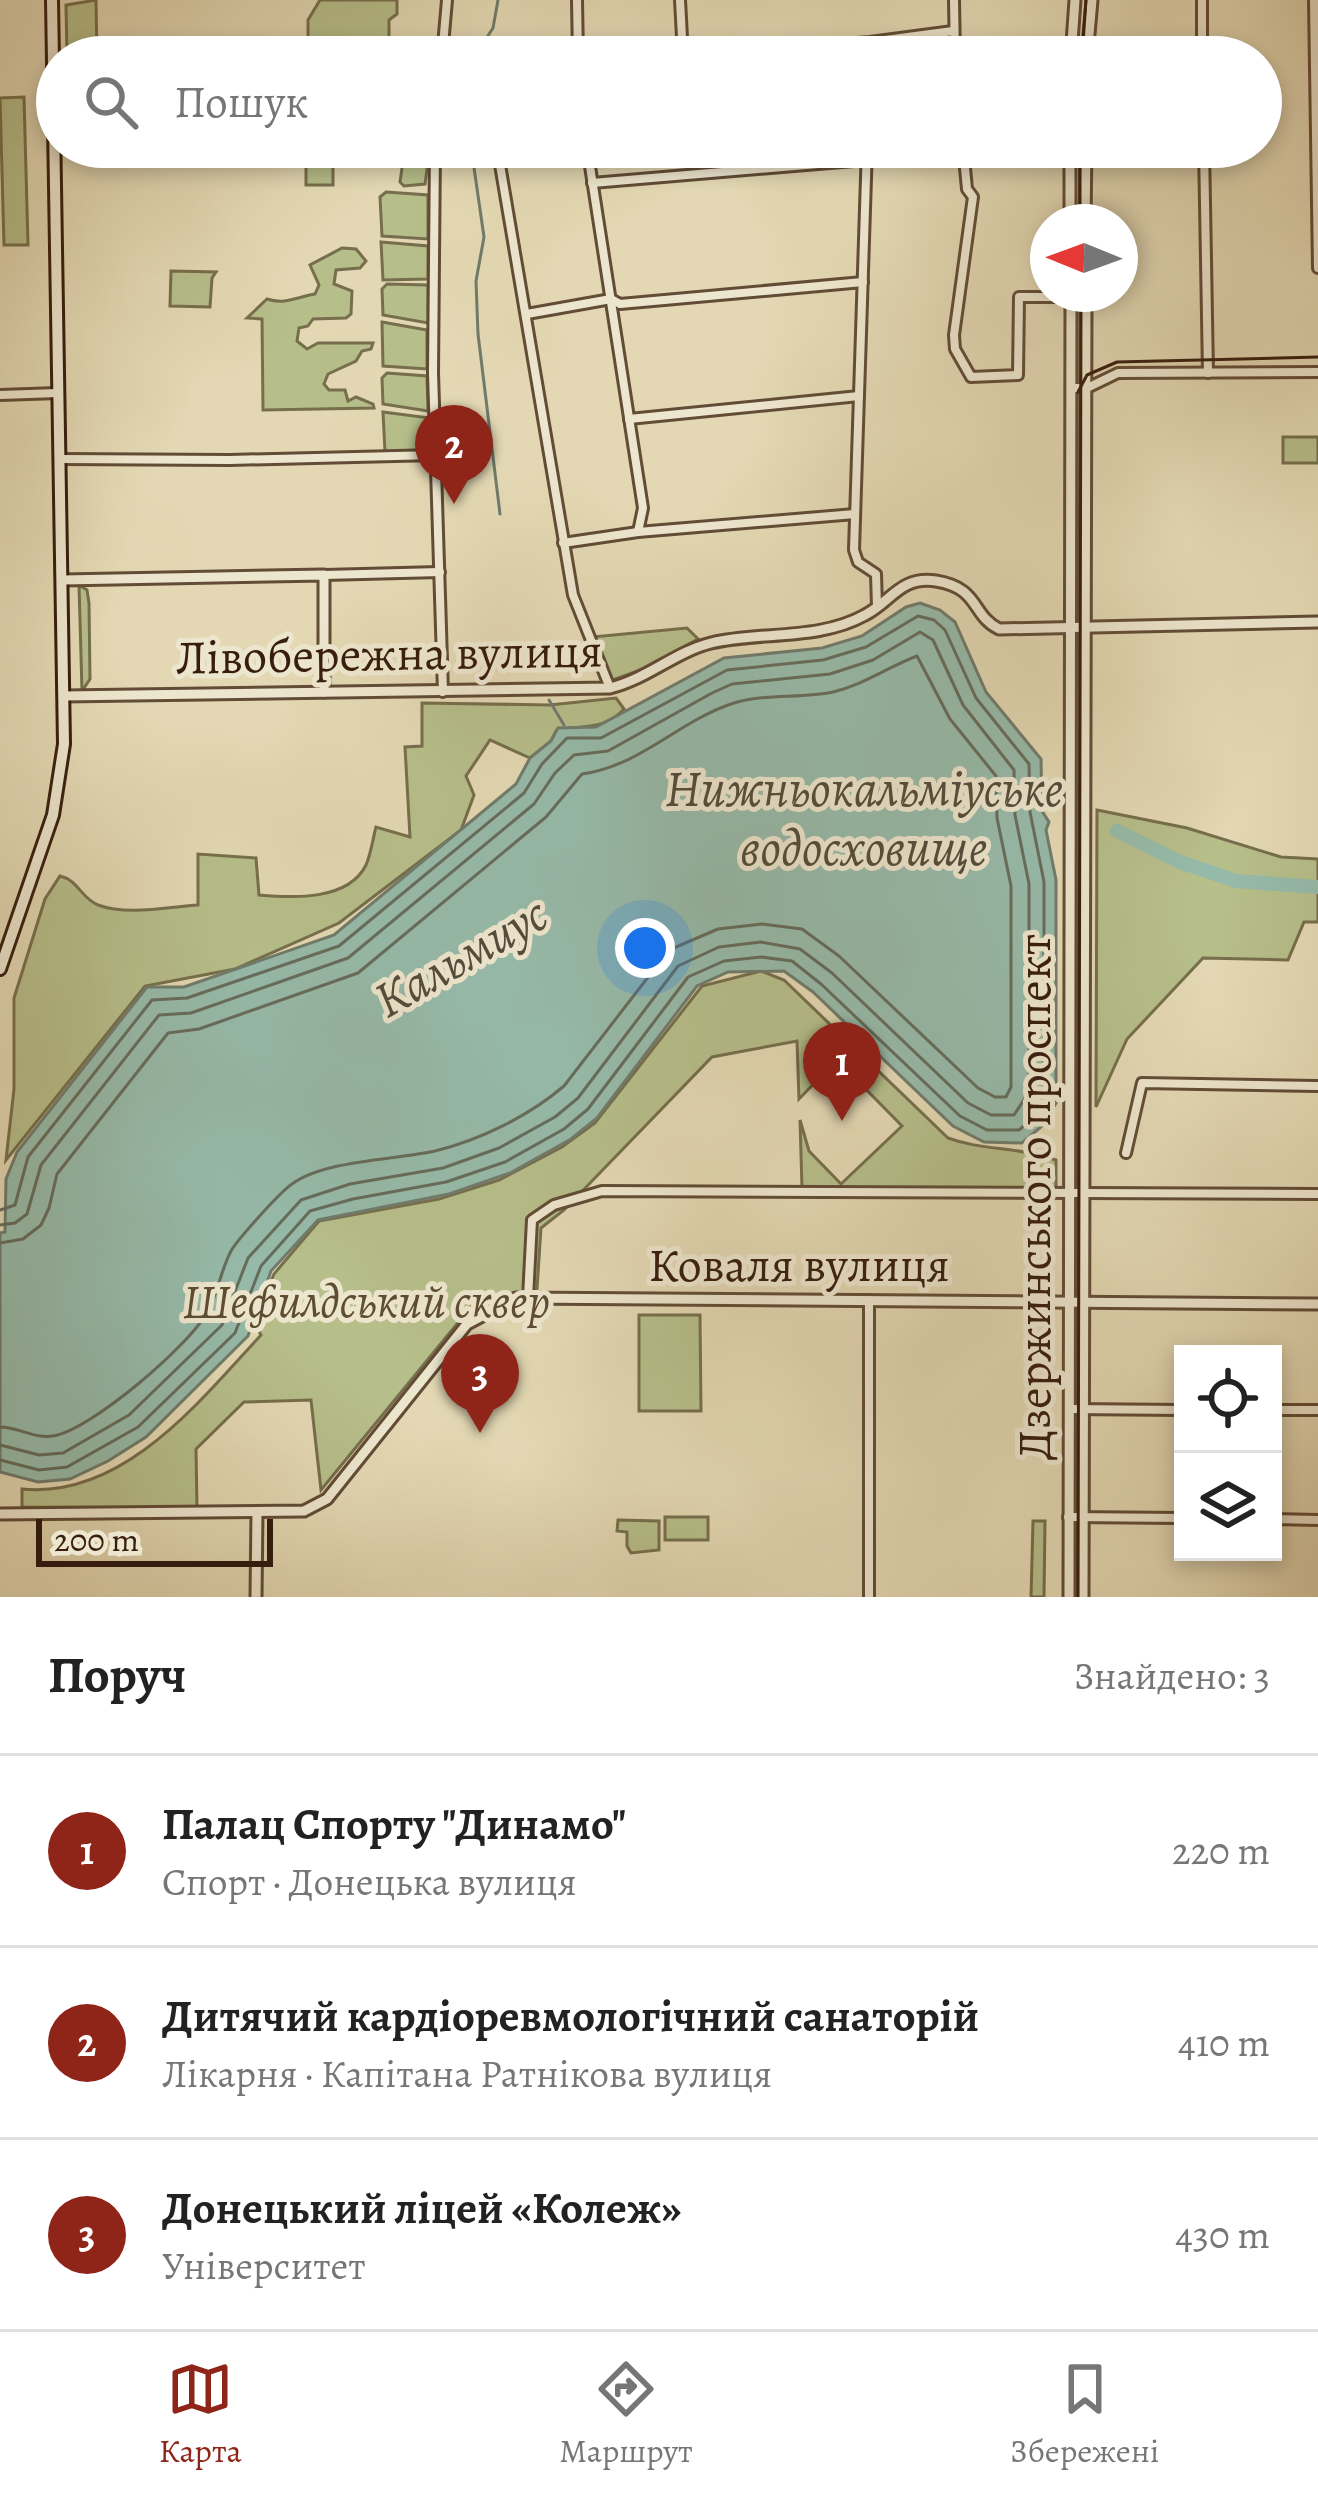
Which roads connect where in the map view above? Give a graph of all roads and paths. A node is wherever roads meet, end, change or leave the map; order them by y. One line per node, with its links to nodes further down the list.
1 (52, 0): 11 (main road)
2 (447, 0): 12 (street)
3 (578, 0): 13 (street)
4 (680, 0): 14 (street)
5 (954, 0): 10 (street)
6 (1075, 0): 17 (street)
7 (1092, 0): 18 (street)
8 (1202, 0): 19 (street)
9 (1314, 0): 30 (street)
10 (953, 31): 15 (street); 16 (street)
11 (53, 36)
12 (444, 36)
13 (578, 36)
14 (681, 36)
15 (915, 36)
16 (953, 36)
17 (1072, 36)
18 (1089, 36)
19 (1202, 36)
20 (55, 168): 45 (main road)
21 (435, 168): 49 (street)
22 (501, 168): 40 (street)
23 (590, 168): 31 (street)
24 (771, 168): 31 (street)
25 (866, 168): 35 (street)
26 (965, 168): 36 (street)
27 (1070, 168): 32 (street)
28 (1086, 168): 33 (street)
29 (1204, 168): 42 (street)
30 (1317, 172): 34 (street)
31 (592, 183): 37 (street)
32 (1070, 204)
33 (1085, 204)
34 (1318, 268)
35 (862, 282): 37 (street); 47 (street)
36 (1030, 297)
37 (610, 299): 40 (street); 48 (street)
38 (1071, 312): 43 (street, Дзержинського проспект)
39 (1086, 312): 44 (street, Дзержинського проспект)
40 (527, 314): 53 (street)
41 (1318, 372): 42 (street)
42 (1208, 373): 44 (street)
43 (1073, 388): 44 (street); 60 (street, Дзержинського проспект)
44 (1088, 388): 59 (street, Дзержинського проспект)
45 (60, 393): 46 (street); 50 (main road)
46 (0, 395)
47 (859, 396): 48 (street); 51 (street)
48 (629, 419): 52 (street)
49 (436, 455): 50 (street); 54 (street)
50 (61, 459): 56 (main road)
51 (855, 514): 52 (street); 57 (street)
52 (638, 532): 53 (street)
53 (562, 543): 61 (street)
54 (440, 572): 55 (street); 63 (street)
55 (324, 575): 56 (street); 62 (street)
56 (63, 580): 64 (main road)
57 (877, 607): 60 (street, Лівобережна вулиця); 61 (street, Лівобережна вулиця)
58 (1318, 622): 59 (street, Лівобережна вулиця)
59 (1087, 629): 60 (street, Лівобережна вулиця); 69 (street, Дзержинського проспект)
60 (1071, 630): 68 (street, Дзержинського проспект)
61 (610, 688): 63 (street, Лівобережна вулиця)
62 (324, 692): 63 (street, Лівобережна вулиця); 64 (street, Лівобережна вулиця)
63 (443, 693)
64 (64, 697): 65 (main road)
65 (0, 969)
66 (1318, 1086): 67 (street)
67 (1126, 1154)
68 (1069, 1193): 69 (street); 71 (street); 73 (street, Дзержинського проспект)
69 (1084, 1193): 70 (street); 74 (street, Дзержинського проспект)
70 (1318, 1194)
71 (528, 1298): 72 (street, Коваля вулиця); 81 (street)
72 (869, 1300): 73 (street, Коваля вулиця); 89 (street)
73 (1069, 1302): 74 (street, Коваля вулиця); 76 (street, Дзержинського проспект)
74 (1084, 1302): 75 (street, Коваля вулиця); 77 (street, Дзержинського проспект)
75 (1318, 1304)
76 (1069, 1409): 77 (street); 83 (street, Дзержинського проспект)
77 (1083, 1409): 78 (street); 84 (street, Дзержинського проспект)
78 (1174, 1410)
79 (1282, 1410): 80 (street)
80 (1318, 1410)
81 (257, 1512): 82 (street); 88 (street)
82 (0, 1514)
83 (1068, 1517): 84 (street); 90 (street, Дзержинського проспект)
84 (1083, 1517): 85 (street); 91 (street, Дзержинського проспект)
85 (1174, 1518)
86 (1282, 1519): 87 (street)
87 (1318, 1520)
88 (256, 1597)
89 (868, 1597)
90 (1069, 1597)
91 (1083, 1597)

